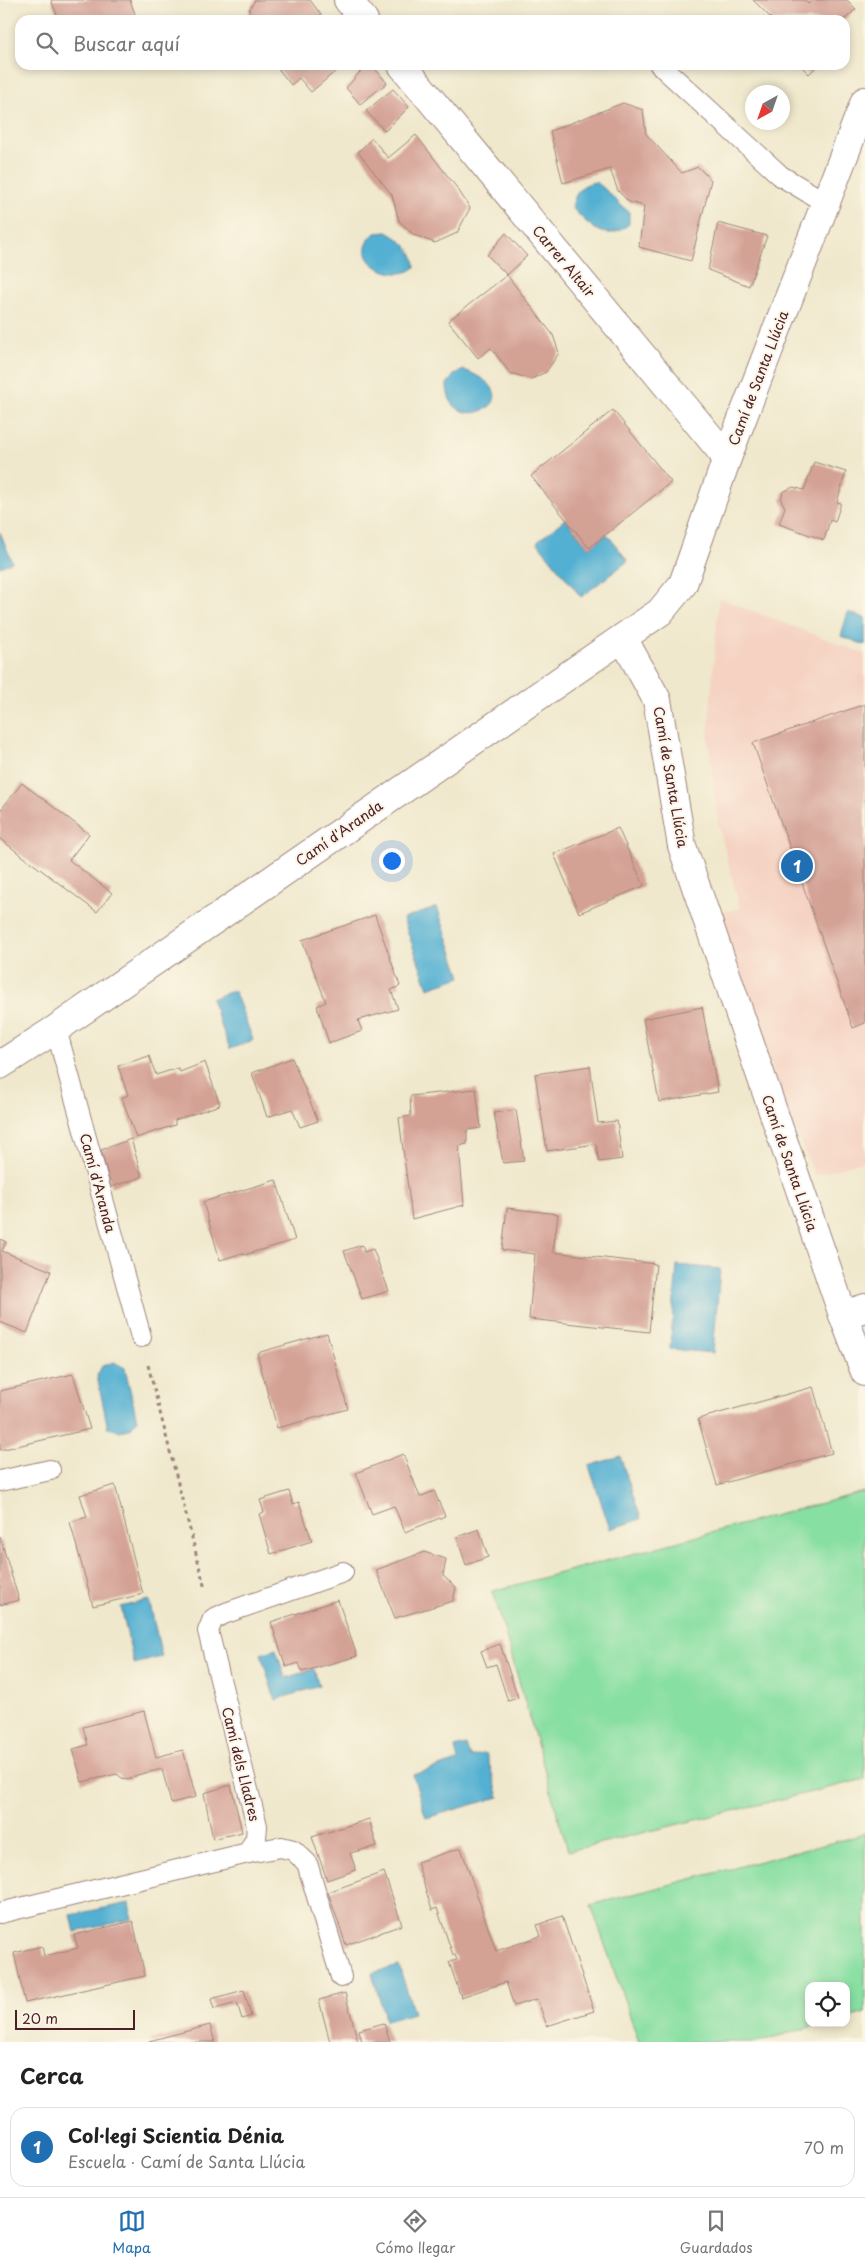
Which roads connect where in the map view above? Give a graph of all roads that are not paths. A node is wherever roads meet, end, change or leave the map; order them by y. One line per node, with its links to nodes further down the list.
1 (348, 0): 2 (street)
2 (360, 15)
3 (406, 70): 7 (street, Carrer Altair)
4 (665, 70): 6 (lane)
5 (865, 101): 6 (street, Camí de Santa Llúcia)
6 (826, 203): 7 (street, Camí de Santa Llúcia)
7 (727, 458): 8 (street, Camí de Santa Llúcia)
8 (623, 638): 9 (street, Camí d'Aranda); 11 (street, Camí de Santa Llúcia)
9 (56, 1029): 10 (street, Camí d'Aranda); 12 (lane, Camí d'Aranda)
10 (0, 1065)
11 (854, 1312): 13 (street, Camí de Santa Llúcia)
12 (140, 1332)
13 (865, 1372)
14 (50, 1470): 15 (lane)
15 (0, 1481)
16 (343, 1572): 17 (lane, Camí dels Lladres)
17 (248, 1853): 18 (lane); 19 (lane)
18 (0, 1913)
19 (341, 1977)

